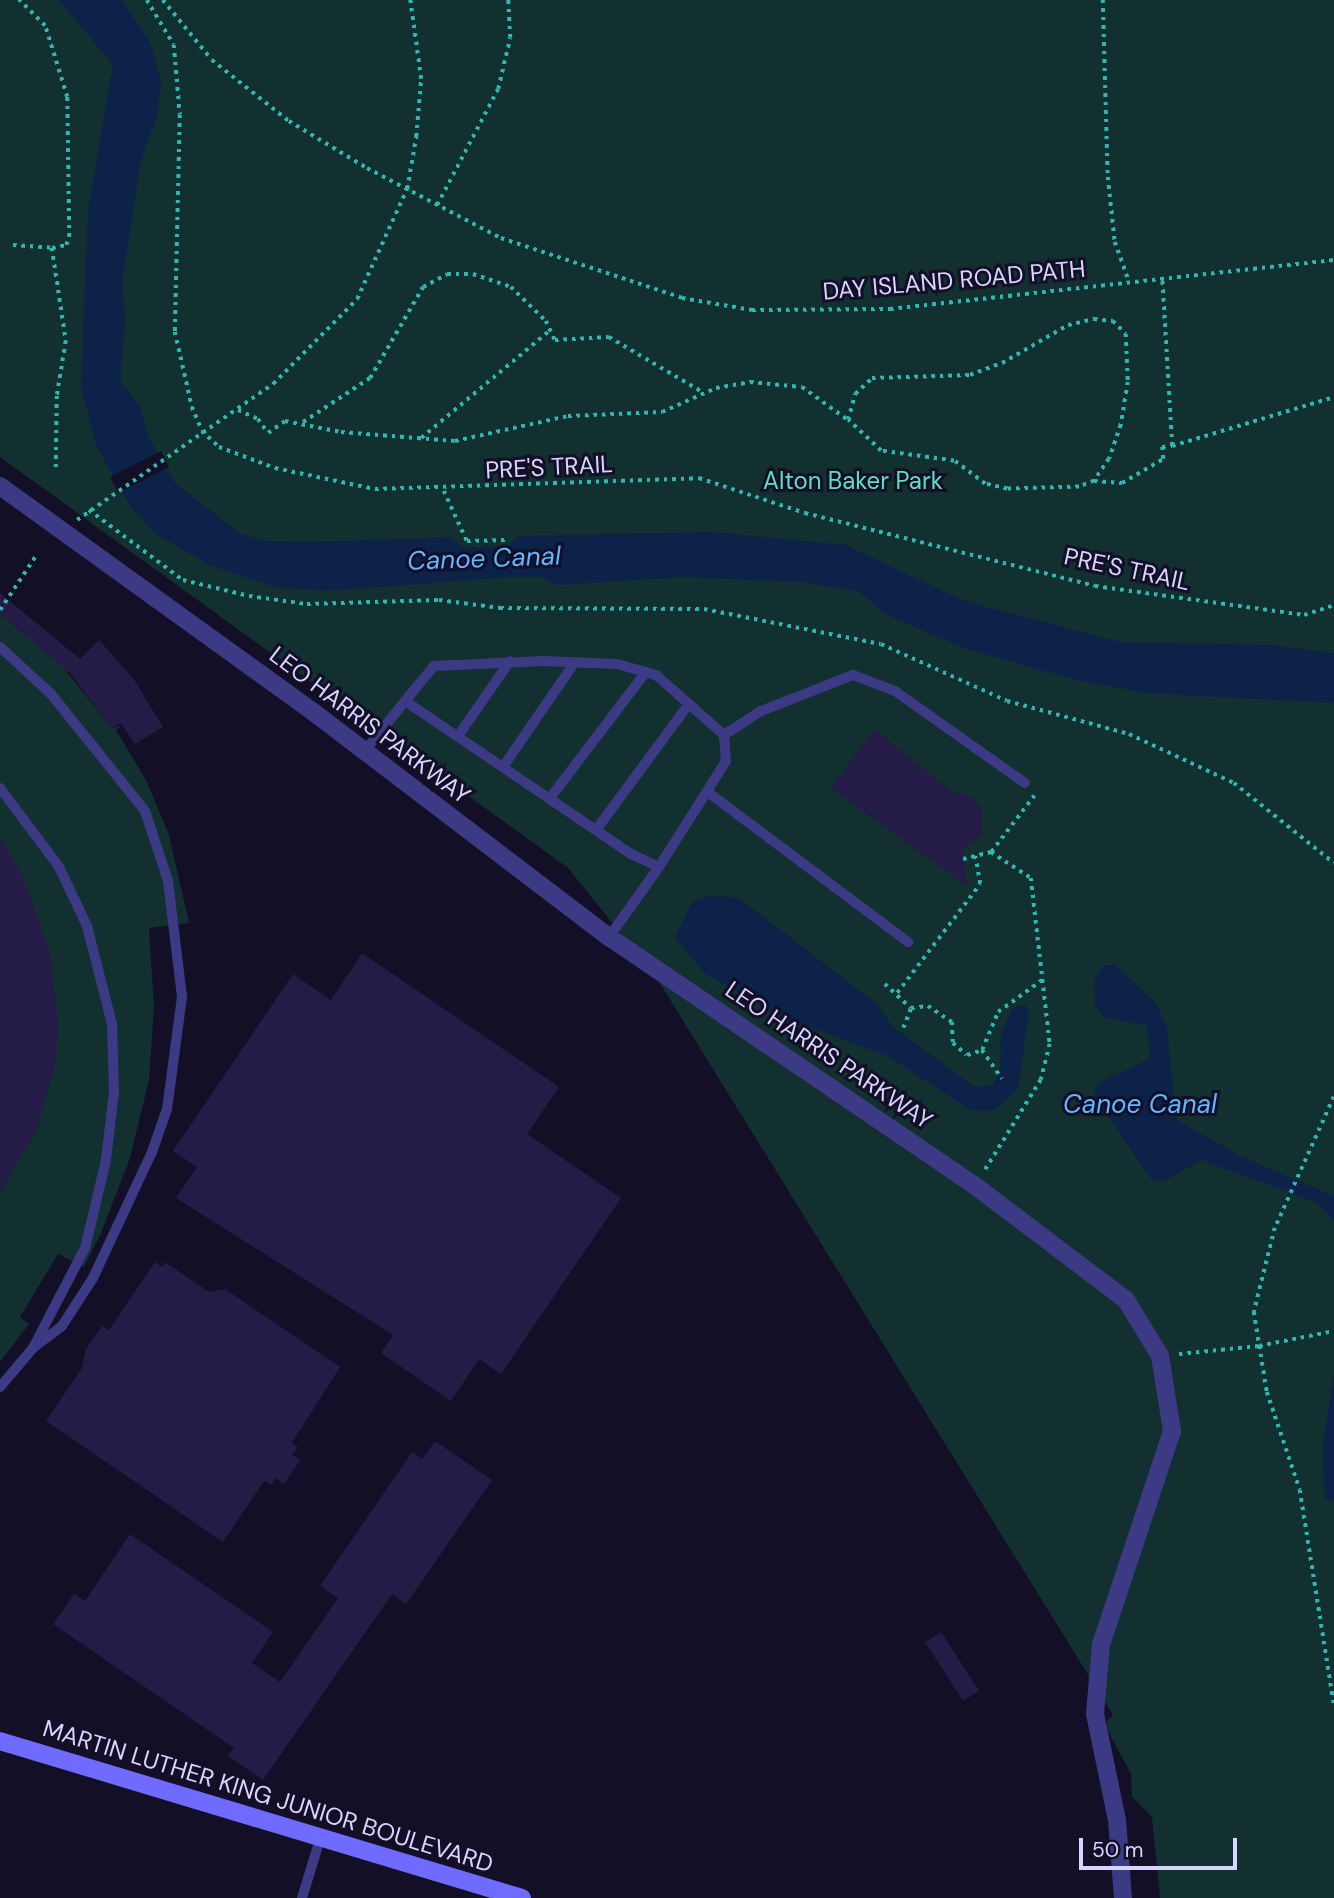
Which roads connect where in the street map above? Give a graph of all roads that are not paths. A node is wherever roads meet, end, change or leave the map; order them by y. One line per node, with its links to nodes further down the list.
1 (0, 486): 10 (street, LEO HARRIS PARKWAY)
2 (0, 647): 20 (lane)
3 (510, 661): 4 (lane); 6 (lane); 9 (lane)
4 (575, 662): 5 (lane); 11 (lane)
5 (646, 672): 7 (lane); 15 (lane)
6 (405, 701): 9 (lane); 10 (lane)
7 (689, 704): 8 (lane); 16 (lane)
8 (724, 735): 12 (lane); 14 (lane)
9 (458, 736): 11 (lane)
10 (364, 752): 18 (street, LEO HARRIS PARKWAY)
11 (503, 767): 15 (lane)
12 (1025, 783)
13 (0, 788): 20 (lane)
14 (709, 793): 17 (lane); 19 (lane)
15 (550, 799): 16 (lane)
16 (596, 830): 17 (lane)
17 (659, 867): 18 (lane)
18 (609, 937): 26 (street, LEO HARRIS PARKWAY)
19 (908, 942)
20 (33, 1348): 21 (lane)
21 (2, 1382)
22 (0, 1741): 23 (main road, MARTIN LUTHER KING JUNIOR BOULEVARD)
23 (321, 1836): 24 (lane); 25 (main road, MARTIN LUTHER KING JUNIOR BOULEVARD)
24 (302, 1898)
25 (522, 1898)
26 (1123, 1898)

